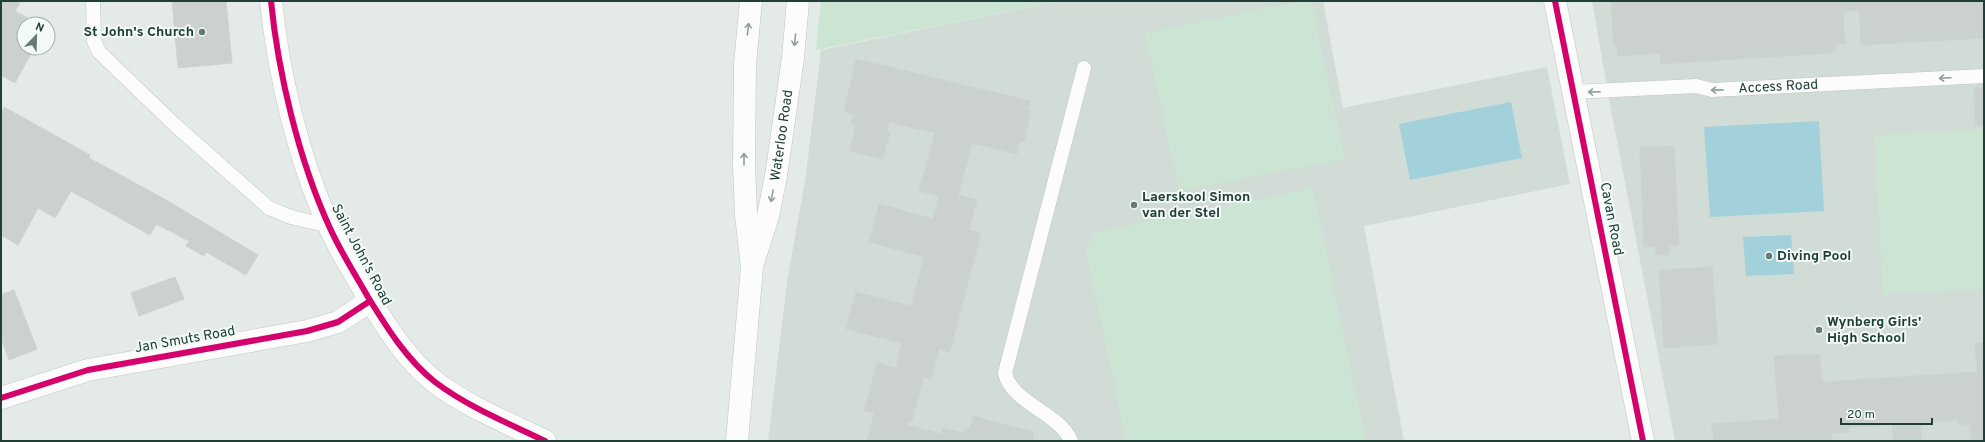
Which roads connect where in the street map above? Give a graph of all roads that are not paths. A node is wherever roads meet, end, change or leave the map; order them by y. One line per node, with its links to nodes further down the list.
1 (93, 1): 9 (lane)
2 (271, 1): 9 (street, Saint John's Road)
3 (751, 1): 10 (street, Waterloo Road, one-way to 3)
4 (798, 1): 10 (street, Waterloo Road, one-way to 10)
5 (1555, 1): 8 (street, Cavan Road)
6 (1084, 68): 15 (lane)
7 (1984, 76): 8 (lane, Access Road, one-way to 8)
8 (1573, 92): 16 (street, Cavan Road)
9 (329, 226): 11 (street, Saint John's Road)
10 (752, 267): 14 (street, Waterloo Road)
11 (370, 301): 12 (street, Jan Smuts Road); 13 (street, Saint John's Road)
12 (1, 398)
13 (545, 441)
14 (737, 441)
15 (1071, 441)
16 (1643, 441)

